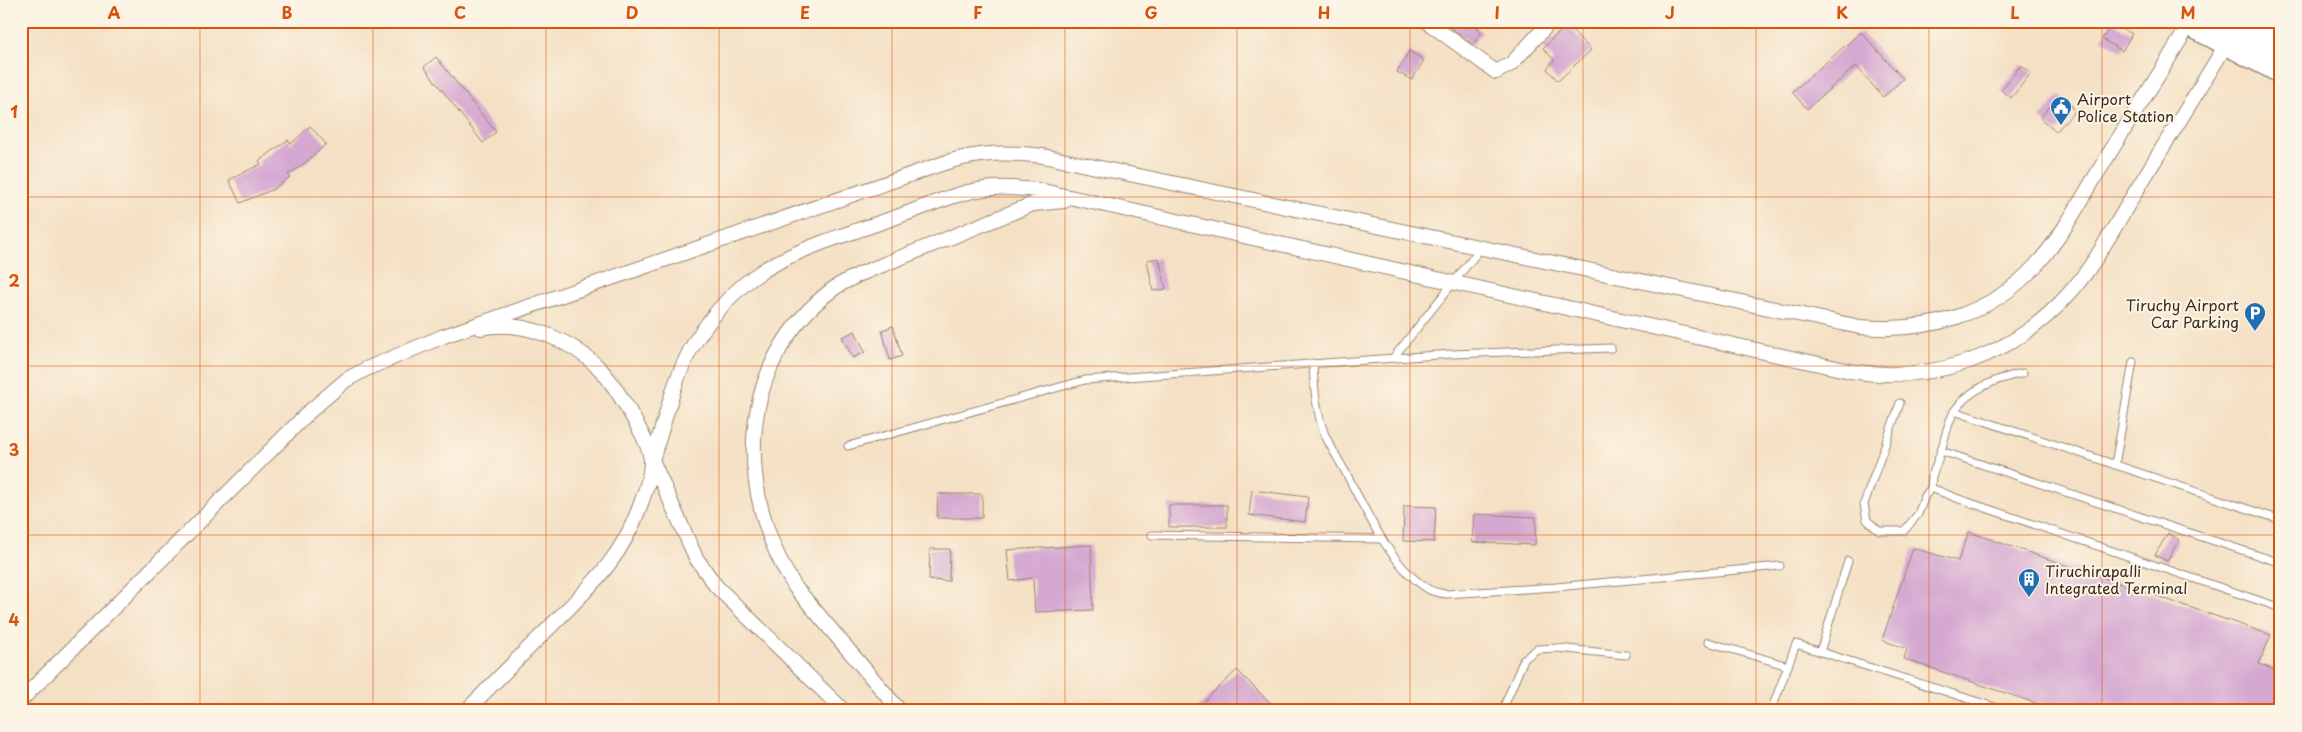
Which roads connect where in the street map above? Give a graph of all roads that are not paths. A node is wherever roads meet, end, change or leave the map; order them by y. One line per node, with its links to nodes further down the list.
1 (1426, 21): 4 (street)
2 (1551, 21): 4 (street)
3 (2190, 22): 5 (highway); 9 (street)
4 (1446, 26)
5 (2234, 29): 6 (highway); 7 (highway); 10 (street)
6 (2281, 45)
7 (2281, 70)
8 (1095, 203): 10 (street); 21 (street); 38 (street)
9 (1481, 248): 10 (lane); 11 (street)
10 (1453, 283): 13 (lane)
11 (444, 336): 21 (street); 35 (street)
12 (1611, 348): 13 (lane)
13 (1393, 358): 15 (lane)
14 (2133, 362): 22 (lane)
15 (1312, 364): 19 (lane); 26 (lane)
16 (2024, 373): 18 (lane)
17 (1900, 403): 23 (lane)
18 (1954, 411): 20 (lane); 22 (lane)
19 (848, 446)
20 (1941, 451): 23 (lane); 28 (lane)
21 (652, 460): 36 (street); 37 (street)
22 (2114, 465): 24 (lane)
23 (1931, 488): 30 (lane)
24 (2281, 520)
25 (1152, 535): 26 (lane)
26 (1382, 539): 29 (lane)
27 (1848, 561): 32 (lane)
28 (2281, 563)
29 (1780, 566)
30 (2281, 608)
31 (1708, 642): 34 (lane)
32 (1820, 652): 34 (lane); 41 (lane)
33 (1626, 655): 39 (lane)
34 (1788, 666): 40 (lane)
35 (21, 700)
36 (466, 711)
37 (844, 711)
38 (900, 711)
39 (1502, 711)
40 (1771, 711)
41 (2007, 711)

